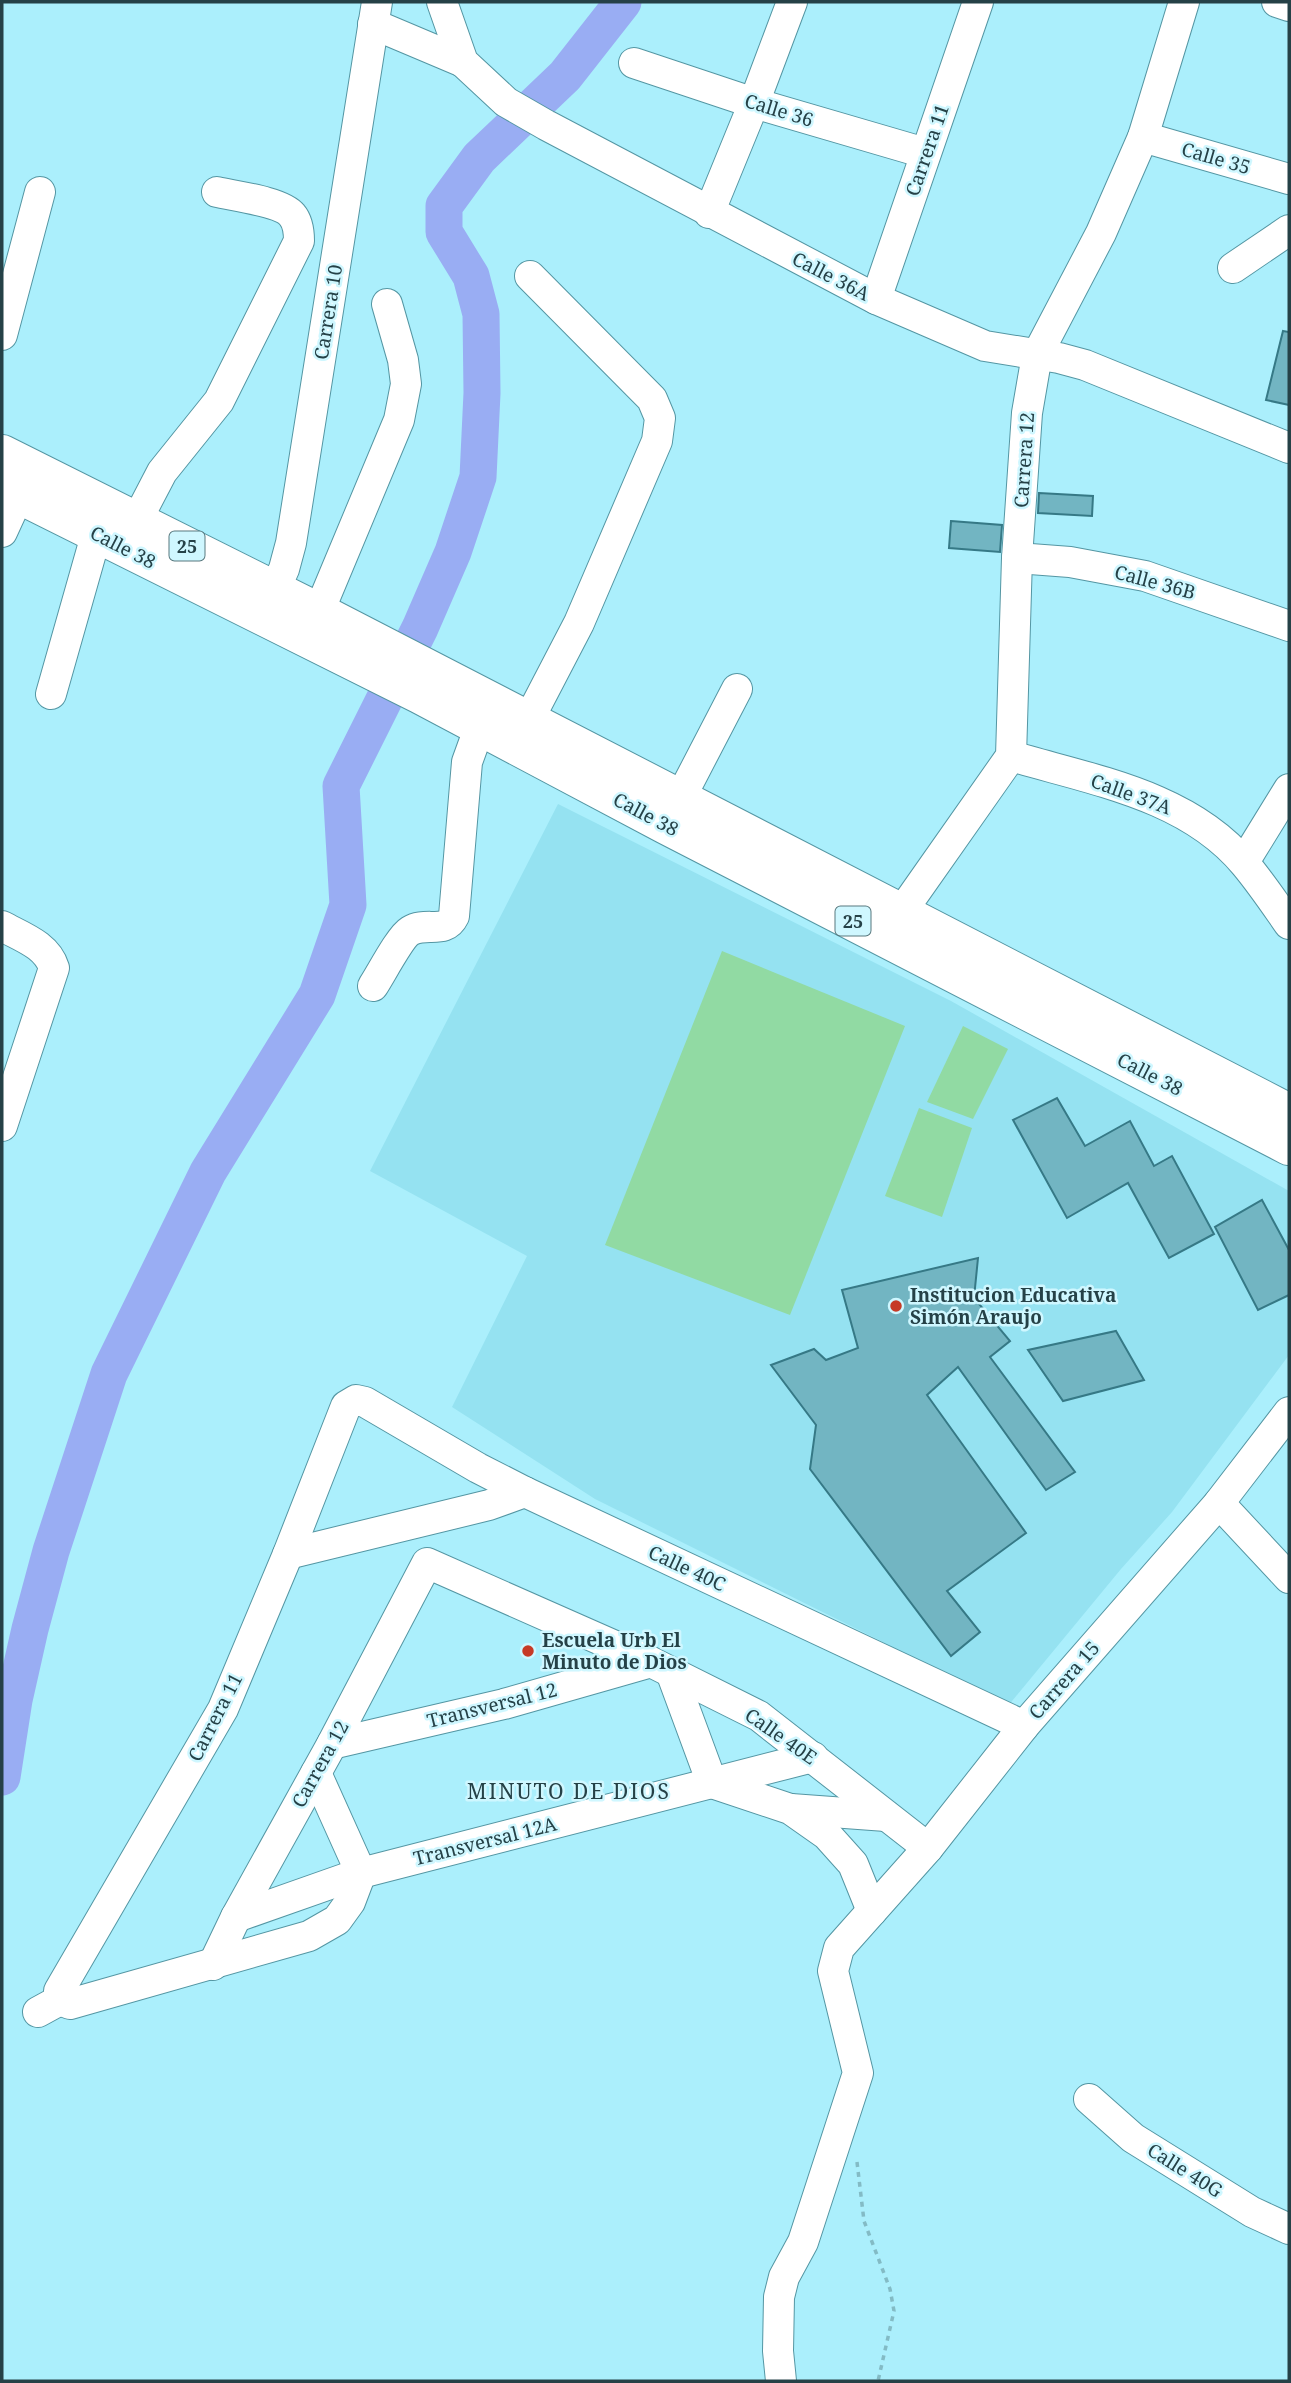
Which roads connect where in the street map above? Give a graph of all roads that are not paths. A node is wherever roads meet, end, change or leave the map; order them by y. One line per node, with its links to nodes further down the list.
1 (442, 2): 8 (street, Calle 36A)
2 (978, 2): 12 (street, Carrera 11)
3 (1184, 2): 11 (street, Carrera 12)
4 (1278, 2): 6 (street)
5 (783, 4): 10 (street)
6 (1289, 6)
7 (375, 13): 8 (street); 31 (street, Carrera 10)
8 (463, 62): 16 (street, Calle 36A)
9 (634, 63): 10 (street, Calle 36)
10 (754, 103): 12 (street, Calle 36); 16 (street)
11 (1143, 137): 13 (street, Calle 35); 23 (street, Carrera 12)
12 (925, 153): 20 (street, Carrera 11)
13 (1289, 178)
14 (40, 192): 22 (street)
15 (218, 192): 27 (street)
16 (709, 213): 20 (street, Calle 36A)
17 (1289, 230): 18 (street)
18 (1233, 268)
19 (530, 276): 37 (street)
20 (876, 299): 23 (street, Calle 36A)
21 (387, 304): 32 (street)
22 (2, 335)
23 (1037, 355): 24 (street, Calle 36A); 30 (street, Carrera 12)
24 (1289, 448)
25 (2, 454): 27 (highway, Calle 38 / 25)
26 (10, 491): 28 (street); 29 (highway, Calle 38 / 25)
27 (137, 520): 31 (highway, Calle 38 / 25)
28 (2, 532)
29 (98, 535): 31 (highway, Calle 38 / 25); 36 (street)
30 (1017, 558): 33 (street, Calle 36B); 39 (street, Carrera 12)
31 (269, 604): 32 (highway, Calle 38 / 25)
32 (314, 626): 34 (highway, Calle 38 / 25)
33 (1289, 626)
34 (427, 683): 37 (highway, Calle 38 / 25); 38 (highway, Calle 38 / 25)
35 (737, 689): 41 (street)
36 (51, 694)
37 (528, 721): 41 (highway, Calle 38 / 25)
38 (480, 726): 41 (highway, Calle 38 / 25); 46 (street)
39 (1011, 756): 42 (street, Calle 37A); 43 (street)
40 (1289, 789): 42 (street)
41 (674, 812): 43 (highway, Calle 38 / 25); 49 (highway, Calle 38 / 25)
42 (1244, 862): 44 (street, Calle 37A)
43 (900, 914): 47 (highway, Calle 38 / 25)
44 (1289, 924)
45 (2, 926): 48 (street)
46 (373, 986)
47 (1289, 1113)
48 (2, 1126)
49 (1289, 1146)
50 (356, 1400): 52 (street, Calle 40C); 54 (street, Carrera 11)
51 (1284, 1428): 53 (street, Carrera 15)
52 (525, 1493): 54 (street); 58 (street, Calle 40C)
53 (1219, 1503): 56 (street); 58 (street, Carrera 15)
54 (288, 1554): 69 (street, Carrera 11)
55 (427, 1563): 57 (street, Calle 40E); 59 (street, Carrera 12)
56 (1289, 1578)
57 (661, 1667): 59 (street, Transversal 12); 60 (street, Calle 40E); 62 (street)
58 (1024, 1726): 65 (street, Carrera 15)
59 (332, 1744): 61 (street, Carrera 12)
60 (813, 1757): 62 (street, Transversal 12A); 64 (street, Calle 40E)
61 (316, 1773): 66 (street); 68 (street, Carrera 12)
62 (712, 1783): 63 (street); 66 (street, Transversal 12A)
63 (790, 1809): 64 (street); 67 (street)
64 (886, 1816): 65 (street, Calle 40E)
65 (929, 1848): 67 (street, Carrera 15)
66 (360, 1873): 68 (street, Transversal 12A); 69 (street)
67 (872, 1911): 72 (street, Carrera 15)
68 (236, 1917): 69 (street, Carrera 12)
69 (213, 1965)
70 (1089, 2099): 71 (street, Calle 40G)
71 (1289, 2229)
72 (781, 2381)

